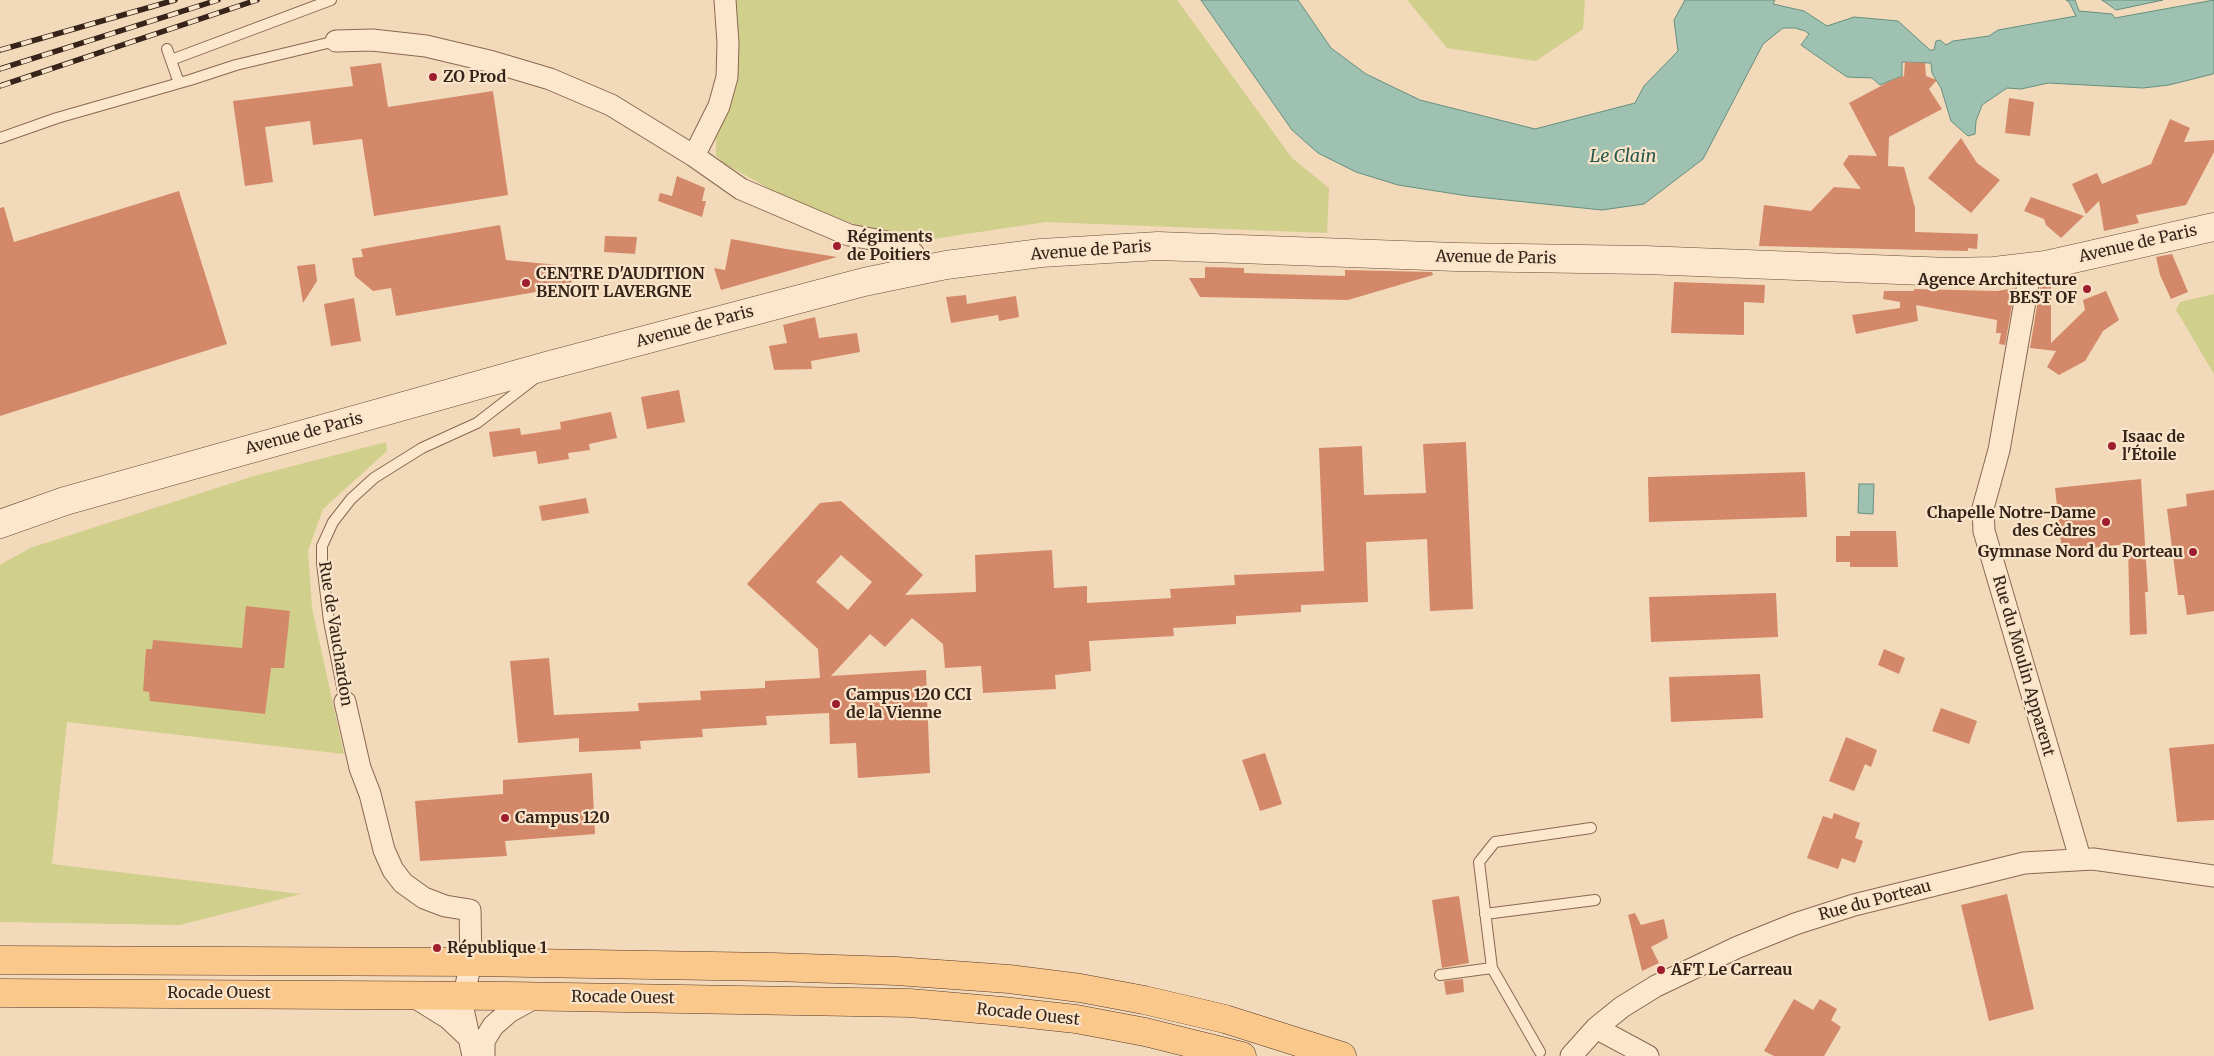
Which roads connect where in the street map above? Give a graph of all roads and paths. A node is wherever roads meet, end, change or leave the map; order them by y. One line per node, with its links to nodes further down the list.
1 (331, 0): 5 (lane)
2 (724, 0): 8 (street)
3 (336, 41): 6 (lane); 8 (street)
4 (167, 49): 5 (lane)
5 (171, 60): 6 (lane)
6 (179, 84): 7 (lane)
7 (0, 138)
8 (694, 156): 11 (street)
9 (2214, 227): 10 (main road, Avenue de Paris)
10 (2032, 267): 11 (main road, Avenue de Paris); 16 (street, Rue du Moulin Apparent)
11 (922, 270): 12 (main road, Avenue de Paris)
12 (550, 365): 13 (main road, Avenue de Paris); 14 (lane, Rue de Vauchardon)
13 (0, 524)
14 (345, 702): 21 (street, Rue de Vauchardon)
15 (1591, 828): 19 (lane)
16 (2080, 858): 17 (street, Rue du Porteau); 28 (street, Rue du Porteau)
17 (2214, 876)
18 (1595, 900): 19 (lane)
19 (1486, 914): 22 (lane)
20 (0, 960): 21 (main road, Rocade Ouest)
21 (471, 962): 26 (street); 32 (main road, Rocade Ouest)
22 (1492, 968): 23 (lane); 30 (lane)
23 (1440, 975)
24 (0, 993): 25 (main road, Rocade Ouest)
25 (411, 995): 26 (main road, Rocade Ouest); 29 (street)
26 (472, 996): 27 (main road, Rocade Ouest); 29 (street)
27 (538, 996): 29 (street); 31 (main road, Rocade Ouest)
28 (1596, 1028): 33 (street, Rue du Porteau); 34 (street)
29 (477, 1047)
30 (1540, 1052)
31 (1242, 1056)
32 (1342, 1056)
33 (1571, 1056)
34 (1648, 1056)

